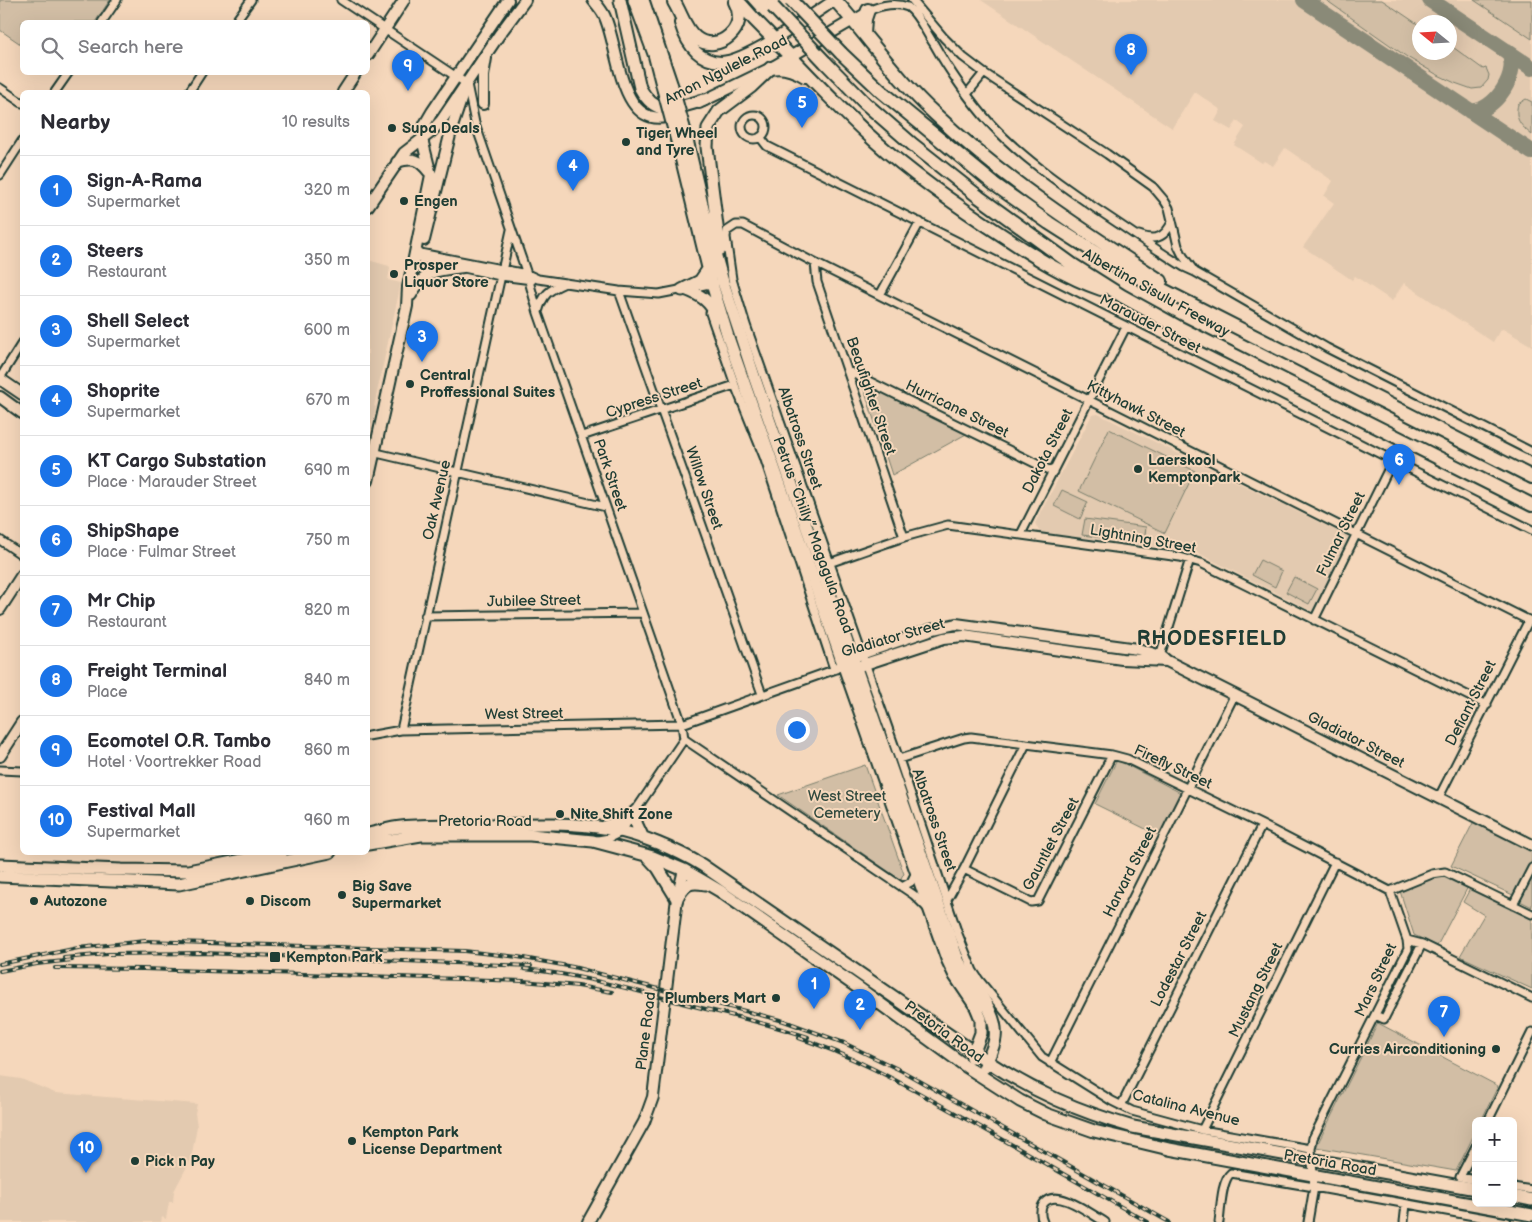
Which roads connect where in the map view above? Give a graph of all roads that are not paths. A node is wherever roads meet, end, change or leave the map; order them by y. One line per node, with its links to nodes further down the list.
1 (117, 0): 18 (street)
2 (250, 0): 19 (street)
3 (341, 0): 21 (street)
4 (404, 0): 21 (main road)
5 (508, 0): 32 (main road)
6 (525, 0): 25 (main road)
7 (593, 0): 41 (main road, Amon Ngulele Road)
8 (620, 0): 41 (main road)
9 (634, 0): 35 (main road, Petrus “Chilly” Magagula Road)
10 (643, 0): 35 (main road, Petrus “Chilly” Magagula Road)
11 (735, 0): 15 (highway); 23 (highway)
12 (791, 0): 73 (highway, Albertina Sisulu Freeway, bridge)
13 (835, 0): 20 (highway); 23 (main road, Amon Ngulele Road)
14 (912, 0): 28 (street)
15 (674, 1): 23 (main road, Amon Ngulele Road)
16 (770, 3): 69 (highway, Albertina Sisulu Freeway, bridge)
17 (868, 10): 20 (street); 22 (highway); 40 (street)
18 (103, 20)
19 (236, 20)
20 (853, 20): 22 (highway); 26 (main road, Amon Ngulele Road)
21 (384, 29): 24 (main road); 32 (street)
22 (864, 34): 73 (highway)
23 (774, 40): 26 (highway)
24 (370, 52)
25 (487, 54): 34 (main road); 43 (main road)
26 (790, 56): 27 (main road, Amon Ngulele Road); 33 (highway)
27 (771, 68): 33 (highway); 41 (main road, Amon Ngulele Road); 63 (main road)
28 (984, 73): 40 (street); 52 (street)
29 (66, 75): 37 (street)
30 (200, 75): 38 (street)
31 (354, 75): 39 (main road)
32 (457, 77): 34 (street); 45 (main road)
33 (816, 83): 69 (highway)
34 (466, 84): 45 (main road); 53 (street, Park Street); 56 (main road)
35 (667, 87): 59 (main road, Petrus “Chilly” Magagula Road, bridge); 63 (main road, Petrus “Chilly” Magagula Road, bridge)
36 (0, 88): 42 (street)
37 (56, 90)
38 (190, 90)
39 (344, 90)
40 (967, 94): 55 (street)
41 (704, 100)
42 (20, 102)
43 (483, 104)
44 (760, 137): 51 (street, Marauder Street)
45 (422, 139): 47 (main road); 49 (main road)
46 (20, 144): 48 (street)
47 (397, 162): 49 (main road); 50 (main road)
48 (0, 175)
49 (431, 175): 56 (main road)
50 (370, 203)
51 (920, 222): 68 (street); 74 (street, Marauder Street)
52 (1173, 222): 55 (street); 61 (street)
53 (511, 229): 60 (street, Oak Avenue); 62 (street, Park Street)
54 (729, 229): 57 (street, Kittyhawk Street); 101 (street, Albatross Street)
55 (1126, 229): 61 (street)
56 (418, 255): 58 (street); 60 (street); 67 (main road); 71 (main road)
57 (815, 263): 68 (street, Kittyhawk Street); 77 (street, Beaufighter Street)
58 (463, 267): 60 (street); 67 (main road)
59 (709, 268): 63 (main road, Petrus “Chilly” Magagula Road); 65 (main road)
60 (501, 272): 62 (street); 89 (street, Oak Avenue)
61 (1195, 272): 87 (street)
62 (528, 278): 64 (street); 72 (street, Park Street)
63 (719, 282): 65 (street); 75 (main road, Petrus “Chilly” Magagula Road); 115 (main road, Petrus “Chilly” Magagula Road)
64 (566, 283): 66 (street); 72 (street)
65 (683, 290): 66 (street); 75 (main road)
66 (620, 291): 83 (street, Willow Street)
67 (411, 295): 71 (main road)
68 (880, 295): 82 (street, Kittyhawk Street)
69 (1122, 296): 92 (highway, Albertina Sisulu Freeway)
70 (701, 300): 79 (street, Albatross Street)
71 (407, 306): 86 (main road)
72 (538, 313): 85 (street, Park Street)
73 (1218, 317): 91 (highway, Albertina Sisulu Freeway)
74 (1126, 327): 82 (street, Dakota Street); 88 (street, Marauder Street)
75 (729, 340): 115 (main road, Petrus “Chilly” Magagula Road)
76 (20, 347): 78 (street)
77 (848, 371): 90 (street, Hurricane Street); 97 (street, Beaufighter Street)
78 (0, 378): 80 (main road)
79 (735, 385): 83 (street, Cypress Street); 115 (street, Albatross Street)
80 (20, 393)
81 (0, 397): 84 (main road)
82 (1088, 401): 90 (street, Dakota Street); 96 (street, Kittyhawk Street)
83 (662, 411): 85 (street, Cypress Street); 116 (street, Willow Street)
84 (20, 412)
85 (582, 436): 93 (street, Park Street)
86 (371, 452): 89 (street)
87 (1532, 452)
88 (1393, 460): 94 (street, Marauder Street); 96 (street, Fulmar Street)
89 (458, 472): 93 (street); 105 (street, Oak Avenue)
90 (1053, 472): 95 (street, Dakota Street)
91 (1532, 477)
92 (1532, 505)
93 (606, 507): 104 (street, Park Street)
94 (1532, 530)
95 (1021, 534): 97 (street, Lightning Street); 100 (street, Lightning Street)
96 (1356, 534): 106 (street, Fulmar Street); 107 (street, Kittyhawk Street)
97 (904, 537): 101 (street, Lightning Street)
98 (0, 540): 99 (street)
99 (20, 554)
100 (1190, 559): 106 (street, Lightning Street); 114 (street)
101 (829, 563): 115 (street, Albatross Street)
102 (20, 578): 103 (main road)
103 (0, 609)
104 (643, 613): 105 (street, Jubilee Street); 119 (street, Park Street)
105 (426, 616): 121 (street, Oak Avenue)
106 (1314, 620): 118 (street, Lightning Street)
107 (1530, 621): 118 (street, Defiant Street)
108 (964, 624): 109 (main road); 110 (main road, Gladiator Street); 111 (main road, Gladiator Street)
109 (964, 636): 112 (main road, Gladiator Street); 113 (main road, Gladiator Street)
110 (905, 639): 112 (main road); 115 (main road, Gladiator Street)
111 (1108, 644): 113 (main road); 114 (main road, Gladiator Street)
112 (908, 650): 115 (main road, Gladiator Street)
113 (1106, 656): 114 (main road, Gladiator Street)
114 (1162, 660): 117 (main road, Gladiator Street)
115 (849, 664): 116 (street, Gladiator Street); 127 (street, Albatross Street); 149 (main road, Petrus “Chilly” Magagula Road); 171 (main road, Petrus “Chilly” Magagula Road)
116 (762, 694): 119 (street, Gladiator Street)
117 (1235, 694): 130 (street, Harvard Street); 131 (main road, Gladiator Street)
118 (1487, 705): 131 (street, Defiant Street)
119 (682, 724): 121 (street, West Street); 123 (street, Park Street)
120 (20, 725): 126 (main road)
121 (401, 730): 122 (street, West Street)
122 (370, 736)
123 (684, 739): 132 (street); 154 (street)
124 (1026, 744): 125 (street, Firefly Street); 127 (street, Firefly Street); 150 (street)
125 (1112, 755): 130 (street, Firefly Street); 150 (street, Gauntlet Street)
126 (0, 756)
127 (899, 759): 157 (street, Albatross Street)
128 (0, 770): 129 (street)
129 (20, 770)
130 (1187, 788): 133 (street, Firefly Street); 172 (street, Harvard Street)
131 (1438, 798): 140 (main road, Gladiator Street)
132 (637, 810): 134 (main road); 135 (street); 137 (main road)
133 (1262, 825): 145 (street, Firefly Street); 175 (street, Lodestar Street)
134 (599, 827): 135 (main road, Pretoria Road); 136 (main road, Pretoria Road)
135 (621, 832): 137 (main road, Pretoria Road); 138 (street)
136 (370, 834)
137 (643, 838): 141 (main road, Pretoria Road)
138 (593, 841): 139 (main road, Pretoria Road); 142 (main road, Pretoria Road)
139 (370, 844)
140 (1532, 845)
141 (668, 848): 147 (main road, Pretoria Road); 151 (main road)
142 (644, 854): 151 (main road, Pretoria Road); 156 (main road)
143 (266, 855): 146 (main road)
144 (310, 855): 152 (main road)
145 (1335, 862): 155 (street, Firefly Street); 177 (street, Mustang Street)
146 (0, 865)
147 (702, 865): 151 (main road); 163 (main road, Pretoria Road)
148 (1532, 868): 158 (street)
149 (916, 869): 154 (street); 159 (main road, Petrus “Chilly” Magagula Road)
150 (964, 869): 157 (street)
151 (684, 870): 153 (main road, Pretoria Road); 156 (main road, Plane Road)
152 (0, 876)
153 (710, 884): 156 (main road); 164 (main road, Pretoria Road)
154 (902, 887): 159 (street)
155 (1390, 891): 158 (street); 161 (street, Mars Street)
156 (677, 898): 189 (main road, Plane Road)
157 (947, 900): 172 (street, Catalina Avenue)
158 (1513, 905): 160 (street)
159 (929, 910): 168 (main road, Petrus “Chilly” Magagula Road)
160 (1532, 914)
161 (1407, 940): 162 (street); 166 (street, Mars Street)
162 (1422, 944): 165 (street); 166 (street)
163 (870, 980): 164 (main road); 169 (main road, Pretoria Road)
164 (860, 989): 173 (main road, Pretoria Road)
165 (1532, 998)
166 (1375, 1014): 178 (street, Mars Street)
167 (1532, 1032): 176 (street)
168 (981, 1033): 169 (main road); 170 (main road)
169 (961, 1043): 170 (main road, Pretoria Road)
170 (974, 1051): 171 (main road, Pretoria Road); 173 (main road)
171 (987, 1061): 174 (main road); 178 (main road, Pretoria Road)
172 (1050, 1063): 175 (street, Catalina Avenue)
173 (967, 1068): 174 (main road, Pretoria Road)
174 (980, 1076): 181 (main road, Pretoria Road)
175 (1121, 1106): 177 (street, Catalina Avenue)
176 (1490, 1117)
177 (1202, 1130): 178 (street, Catalina Avenue)
178 (1311, 1154): 181 (street, Mars Street); 183 (main road, Pretoria Road)
179 (1472, 1154): 180 (street)
180 (1472, 1179)
181 (1314, 1181): 187 (street); 188 (main road, Pretoria Road); 192 (street); 193 (street, Mars Street)
182 (1517, 1187): 184 (street)
183 (1472, 1188)
184 (1532, 1190)
185 (1517, 1197): 186 (main road)
186 (1532, 1200)
187 (1406, 1204): 194 (street); 195 (street)
188 (1532, 1215)
189 (590, 1222)
190 (1043, 1222): 191 (street)
191 (1105, 1222)
192 (1219, 1222)
193 (1308, 1222)
194 (1404, 1222)
195 (1507, 1222)

